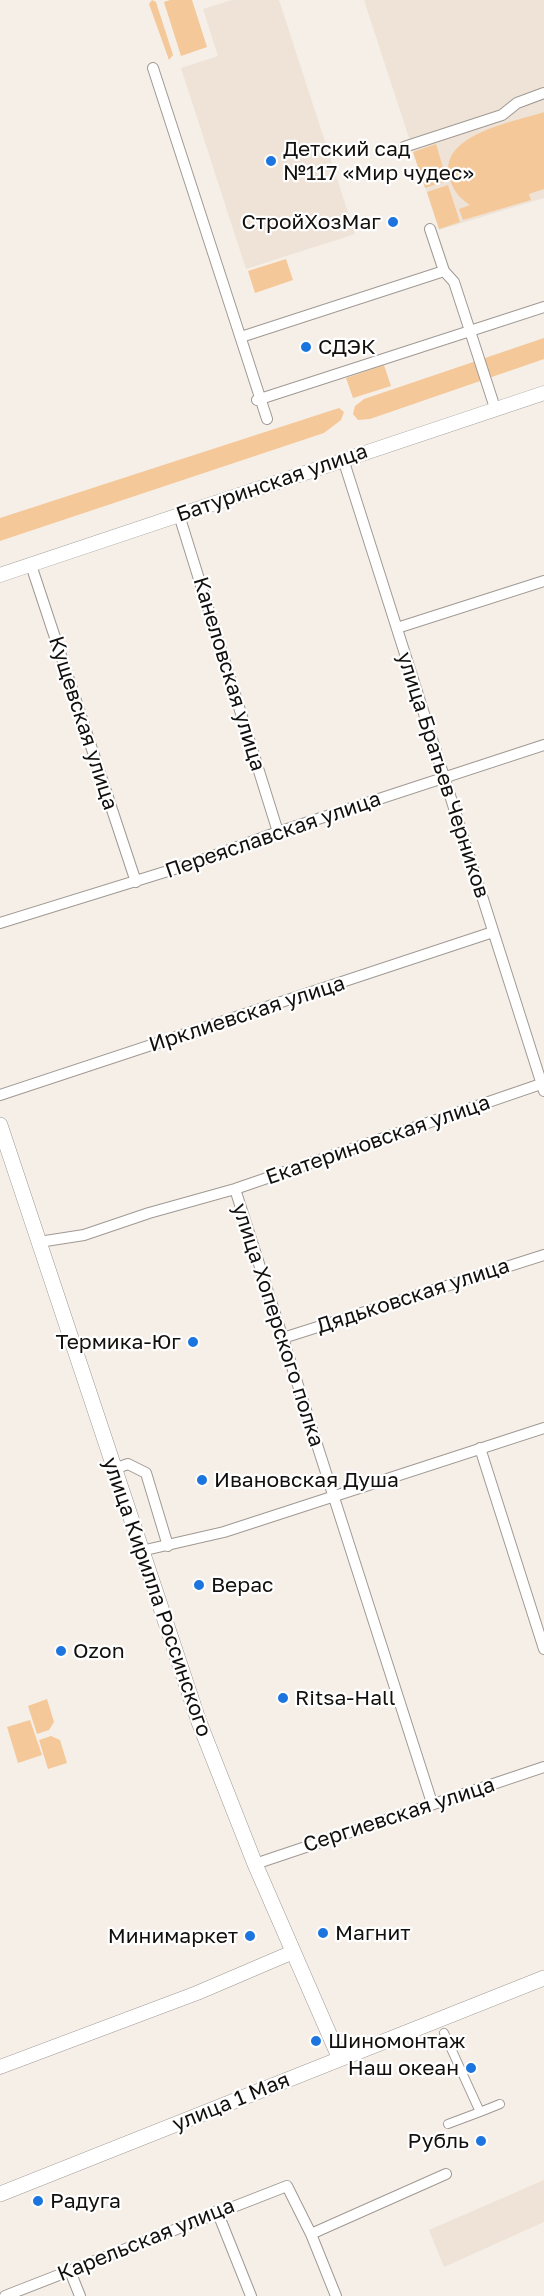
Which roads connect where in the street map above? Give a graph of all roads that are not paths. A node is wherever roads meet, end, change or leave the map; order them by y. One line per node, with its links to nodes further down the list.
1 (153, 68): 8 (street)
2 (544, 93): 3 (street)
3 (404, 147)
4 (430, 229): 5 (street)
5 (444, 271): 7 (street); 8 (street)
6 (544, 307): 7 (street)
7 (470, 331): 10 (street); 11 (street)
8 (241, 338): 10 (street)
9 (544, 393): 11 (street, Батуринская улица)
10 (259, 400): 12 (street)
11 (495, 408): 13 (street, Батуринская улица)
12 (267, 419)
13 (343, 459): 14 (street, Батуринская улица); 18 (street, улица Братьев Черников)
14 (179, 515): 15 (street, Батуринская улица); 21 (street, Канеловская улица)
15 (31, 565): 16 (street, Батуринская улица); 22 (street, Кущевская улица)
16 (0, 575)
17 (544, 581): 18 (street)
18 (397, 628): 20 (street, улица Братьев Черников)
19 (544, 745): 20 (street, Переяславская улица)
20 (445, 777): 21 (street, Переяславская улица); 24 (street, улица Братьев Черников)
21 (278, 832): 22 (street, Переяславская улица)
22 (136, 882): 23 (street, Переяславская улица)
23 (0, 923)
24 (493, 932): 25 (street, улица Братьев Черников); 26 (street, Ирклиевская улица)
25 (543, 1086): 28 (street, Екатериновская улица)
26 (0, 1095)
27 (0, 1125): 29 (main road, улица Кирилла Россинского)
28 (235, 1190): 29 (street, Екатериновская улица); 31 (street, улица Хоперского полка)
29 (39, 1242): 34 (main road, улица Кирилла Россинского)
30 (544, 1255): 31 (street, Дядьковская улица)
31 (283, 1338): 35 (street, улица Хоперского полка)
32 (544, 1428): 33 (street)
33 (480, 1448): 35 (street); 38 (street)
34 (114, 1469): 36 (street); 37 (main road, улица Кирилла Россинского)
35 (332, 1496): 36 (street); 40 (street, улица Хоперского полка)
36 (168, 1546): 37 (street)
37 (141, 1551): 41 (main road, улица Кирилла Россинского)
38 (544, 1649)
39 (544, 1767): 40 (street, Сергиевская улица)
40 (432, 1803): 41 (street, Сергиевская улица)
41 (255, 1864): 42 (main road, улица Кирилла Россинского)
42 (293, 1952): 45 (main road, улица Кирилла Россинского); 46 (street)
43 (544, 1978): 45 (main road, улица 1 Мая)
44 (444, 2032): 48 (street)
45 (340, 2059): 51 (main road, улица 1 Мая)
46 (0, 2067)
47 (500, 2104): 48 (street)
48 (480, 2112): 49 (street)
49 (447, 2124)
50 (446, 2174): 53 (street)
51 (0, 2194)
52 (217, 2211): 53 (street, Карельская улица); 54 (street, Карельская улица); 57 (street)
53 (311, 2234): 58 (street)
54 (70, 2271): 55 (street, Карельская улица); 56 (street)
55 (5, 2296)
56 (80, 2296)
57 (250, 2296)
58 (336, 2296)

